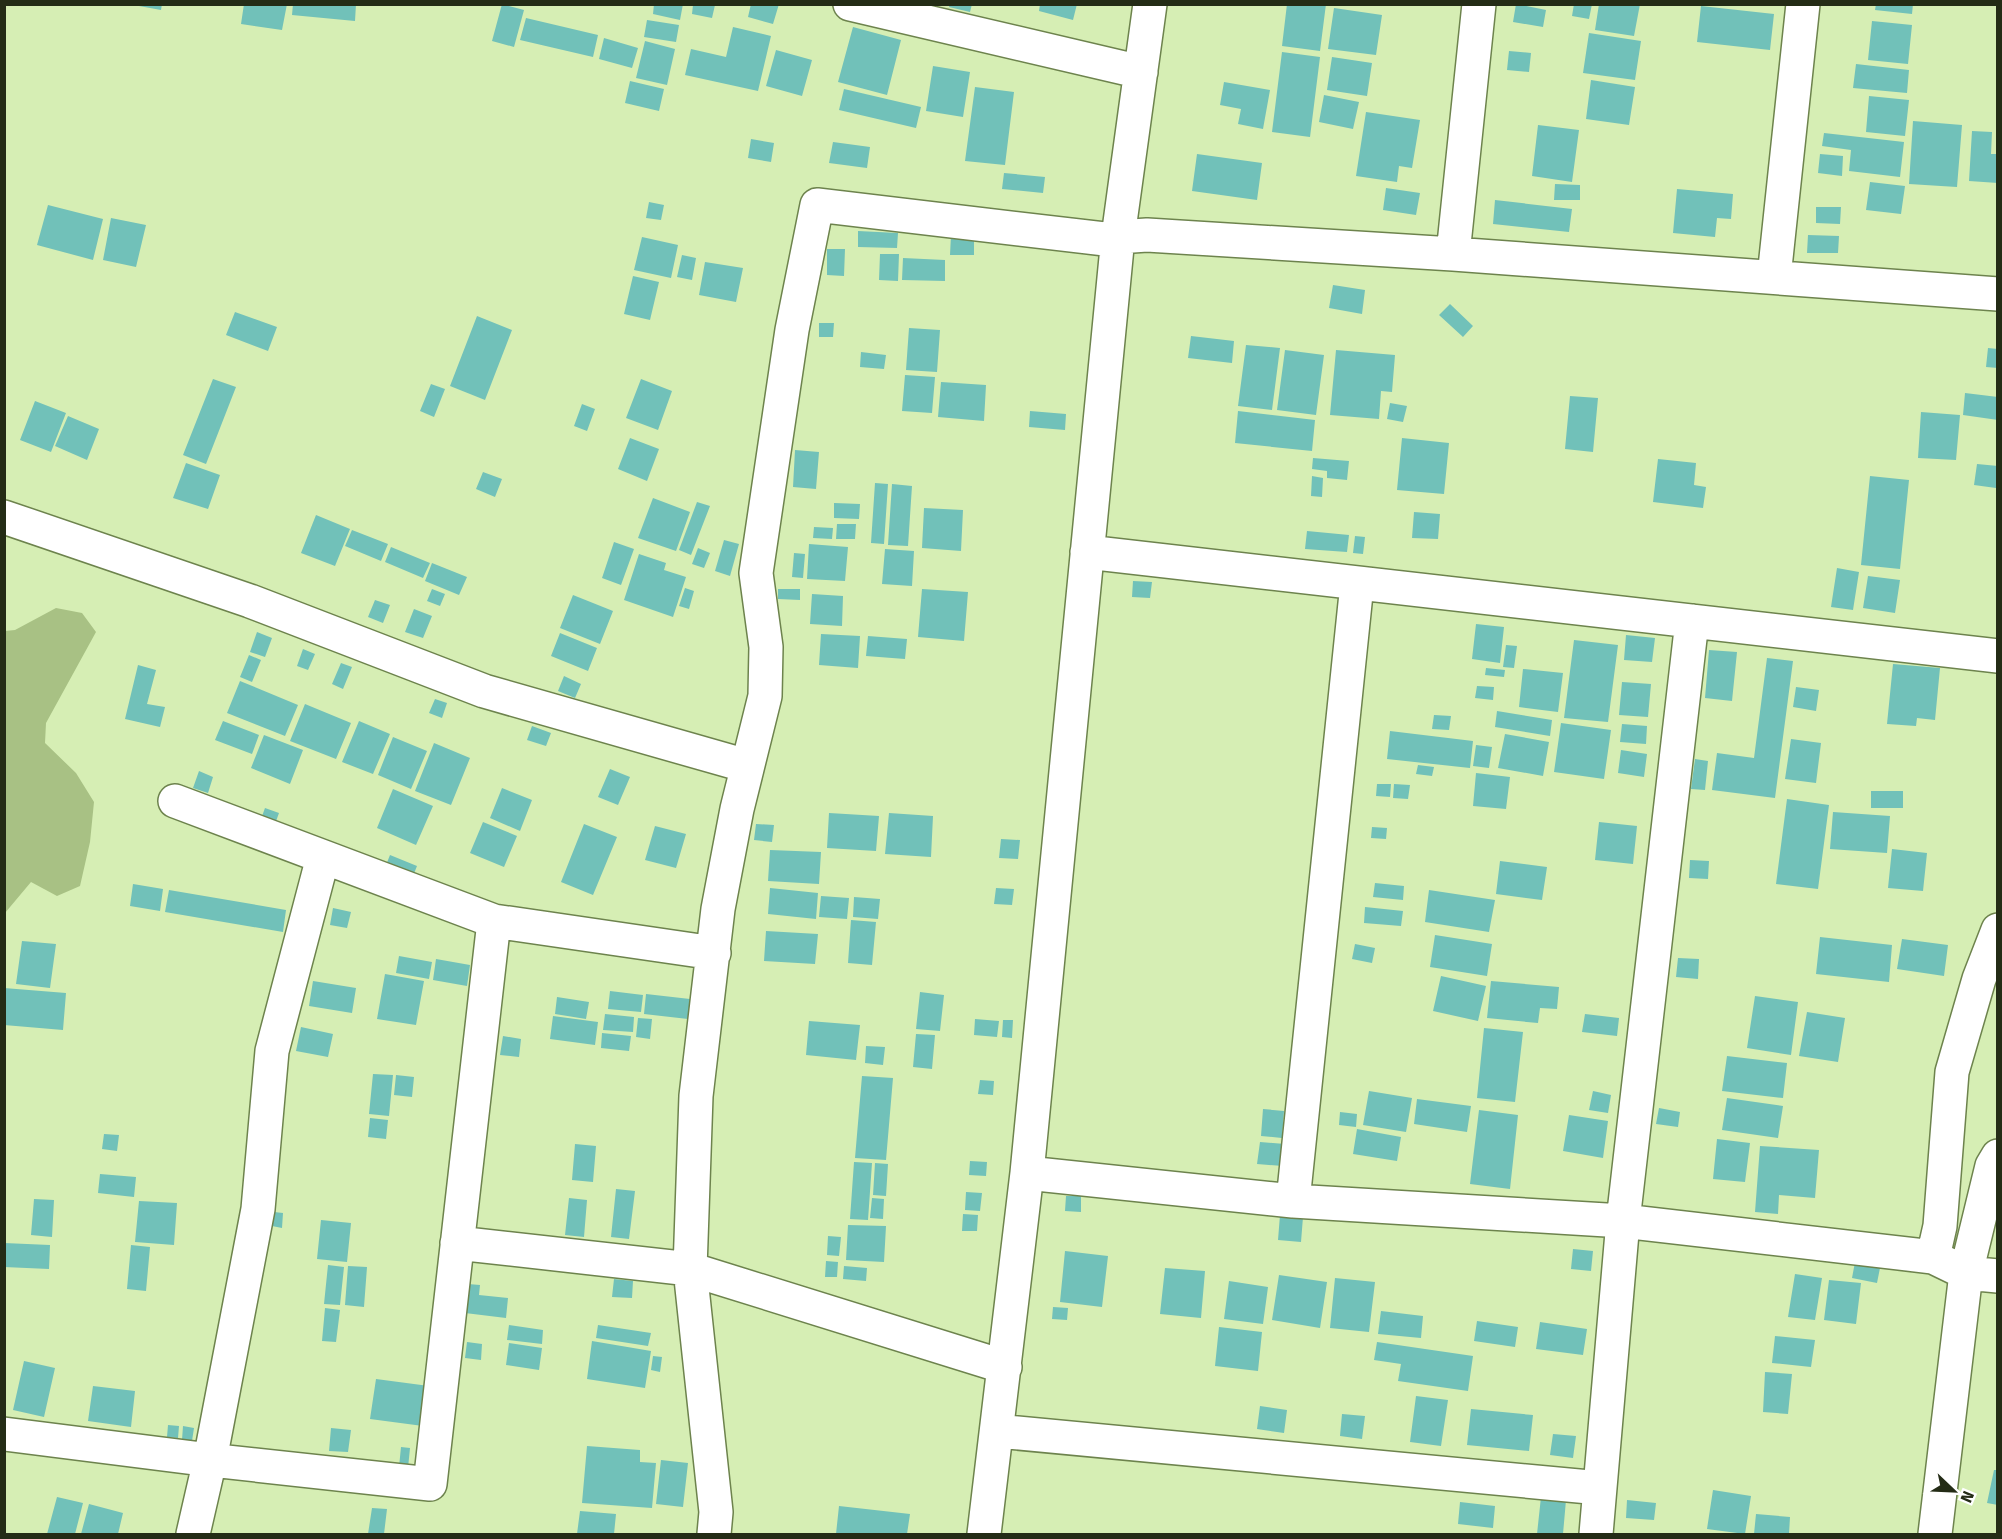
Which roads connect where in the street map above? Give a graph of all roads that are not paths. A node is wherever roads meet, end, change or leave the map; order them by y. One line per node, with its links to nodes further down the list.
1 (850, 4): 5 (street)
2 (1150, 4): 5 (street)
3 (1479, 4): 7 (street)
4 (1803, 4): 8 (street)
5 (1141, 72): 6 (street)
6 (1118, 237): 7 (street); 11 (street); 15 (street)
7 (1453, 254): 8 (street)
8 (1774, 278): 9 (street)
9 (1998, 294)
10 (4, 517): 15 (street)
11 (1087, 552): 12 (street); 22 (street)
12 (1357, 584): 13 (street); 23 (street)
13 (1692, 621): 14 (street); 24 (street)
14 (1998, 656)
15 (747, 766): 20 (street)
16 (175, 801): 17 (street)
17 (323, 857): 18 (street); 33 (street)
18 (494, 921): 20 (street); 25 (street)
19 (1998, 930): 26 (street)
20 (714, 953): 27 (street)
21 (1998, 1156): 28 (street)
22 (1027, 1173): 23 (street); 30 (street)
23 (1293, 1201): 24 (street)
24 (1623, 1221): 26 (street); 34 (street)
25 (457, 1242): 27 (street); 33 (street)
26 (1933, 1257): 28 (street)
27 (690, 1269): 30 (street); 36 (street)
28 (1966, 1273): 29 (street); 39 (street)
29 (1998, 1276)
30 (1005, 1367): 31 (street)
31 (997, 1431): 34 (street); 37 (street)
32 (4, 1434): 33 (street)
33 (210, 1460): 35 (street)
34 (1600, 1488): 38 (street)
35 (193, 1534)
36 (714, 1534)
37 (984, 1534)
38 (1596, 1534)
39 (1935, 1534)

